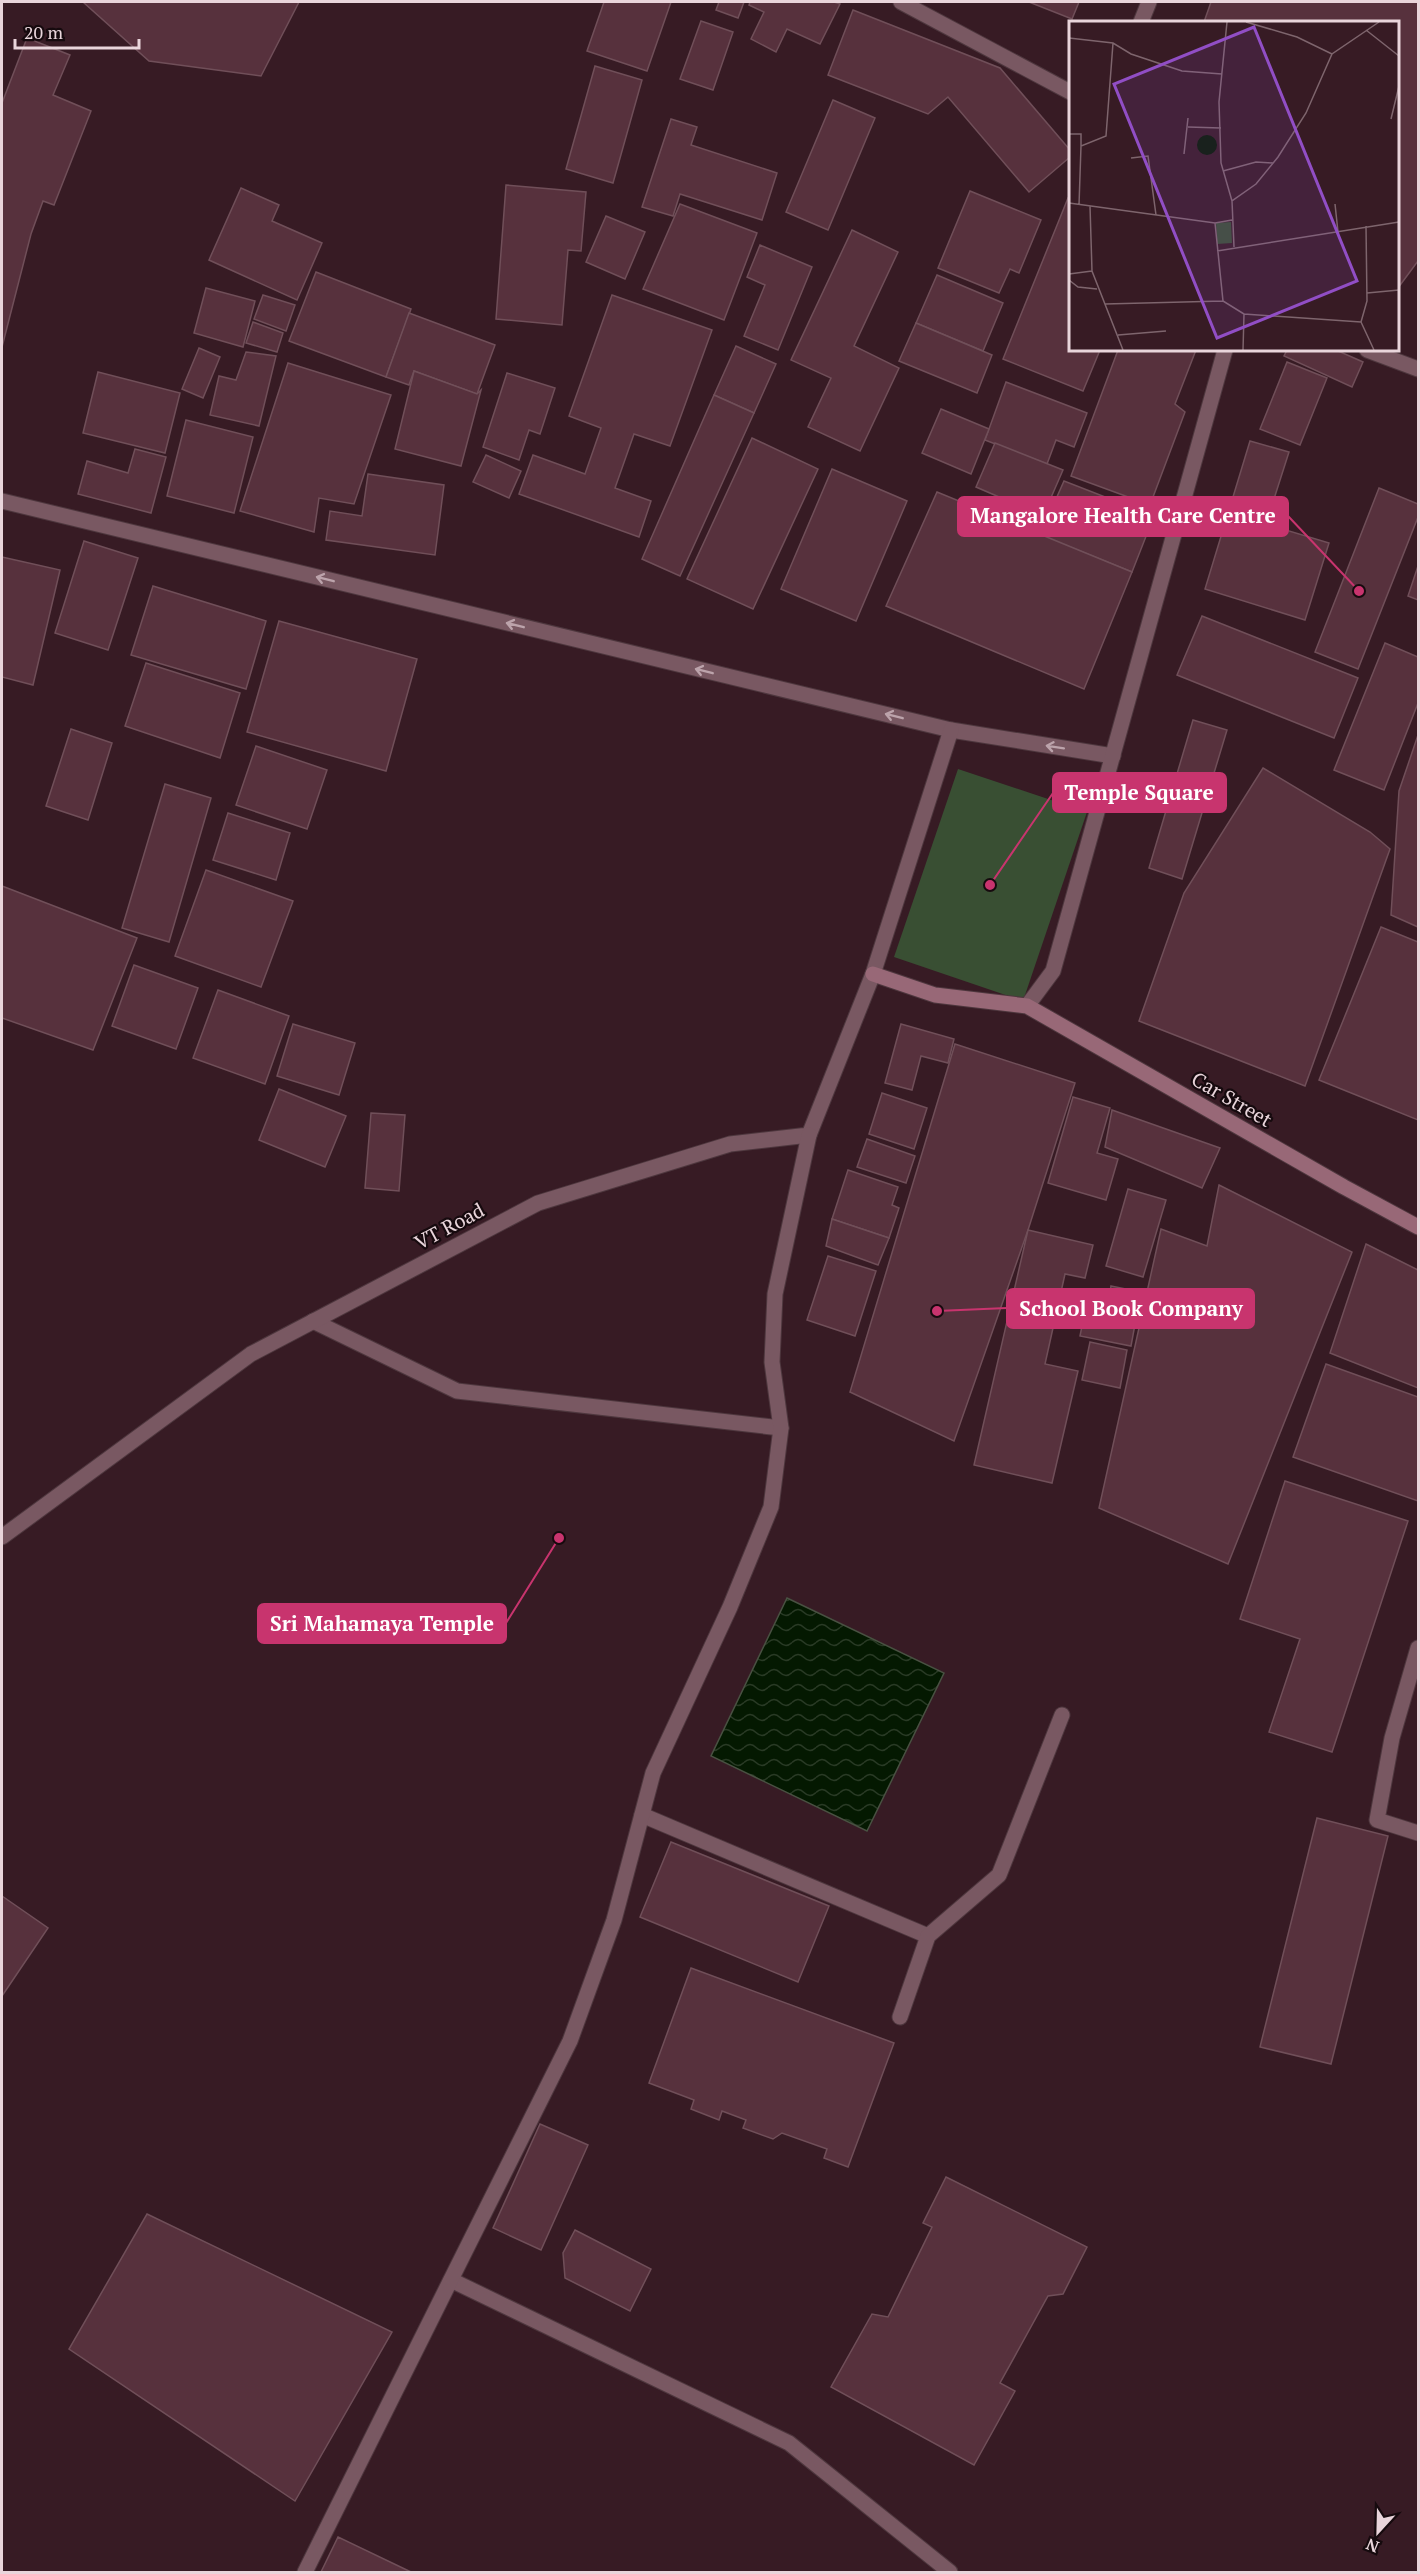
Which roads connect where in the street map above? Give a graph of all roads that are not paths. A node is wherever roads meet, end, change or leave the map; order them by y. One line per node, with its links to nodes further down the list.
1 (901, 2): 4 (street)
2 (1149, 2): 3 (street)
3 (1141, 21)
4 (1069, 91)
5 (1225, 351): 10 (street)
6 (1370, 351): 7 (street)
7 (1419, 369)
8 (2, 501): 9 (street, one-way to 8)
9 (951, 730): 10 (street, one-way to 9); 11 (street)
10 (1113, 756): 12 (street)
11 (873, 974): 12 (main road); 13 (street)
12 (1027, 1006): 14 (main road, Car Street)
13 (809, 1135): 15 (street, VT Road); 16 (street)
14 (1419, 1227)
15 (314, 1321): 16 (street); 17 (street, VT Road)
16 (781, 1428): 20 (street)
17 (2, 1537)
18 (1419, 1648): 21 (street)
19 (1062, 1715): 22 (street)
20 (642, 1815): 22 (street); 24 (street)
21 (1419, 1833)
22 (928, 1936): 23 (street)
23 (900, 2017)
24 (451, 2280): 25 (street); 26 (street)
25 (305, 2572)
26 (950, 2572)

